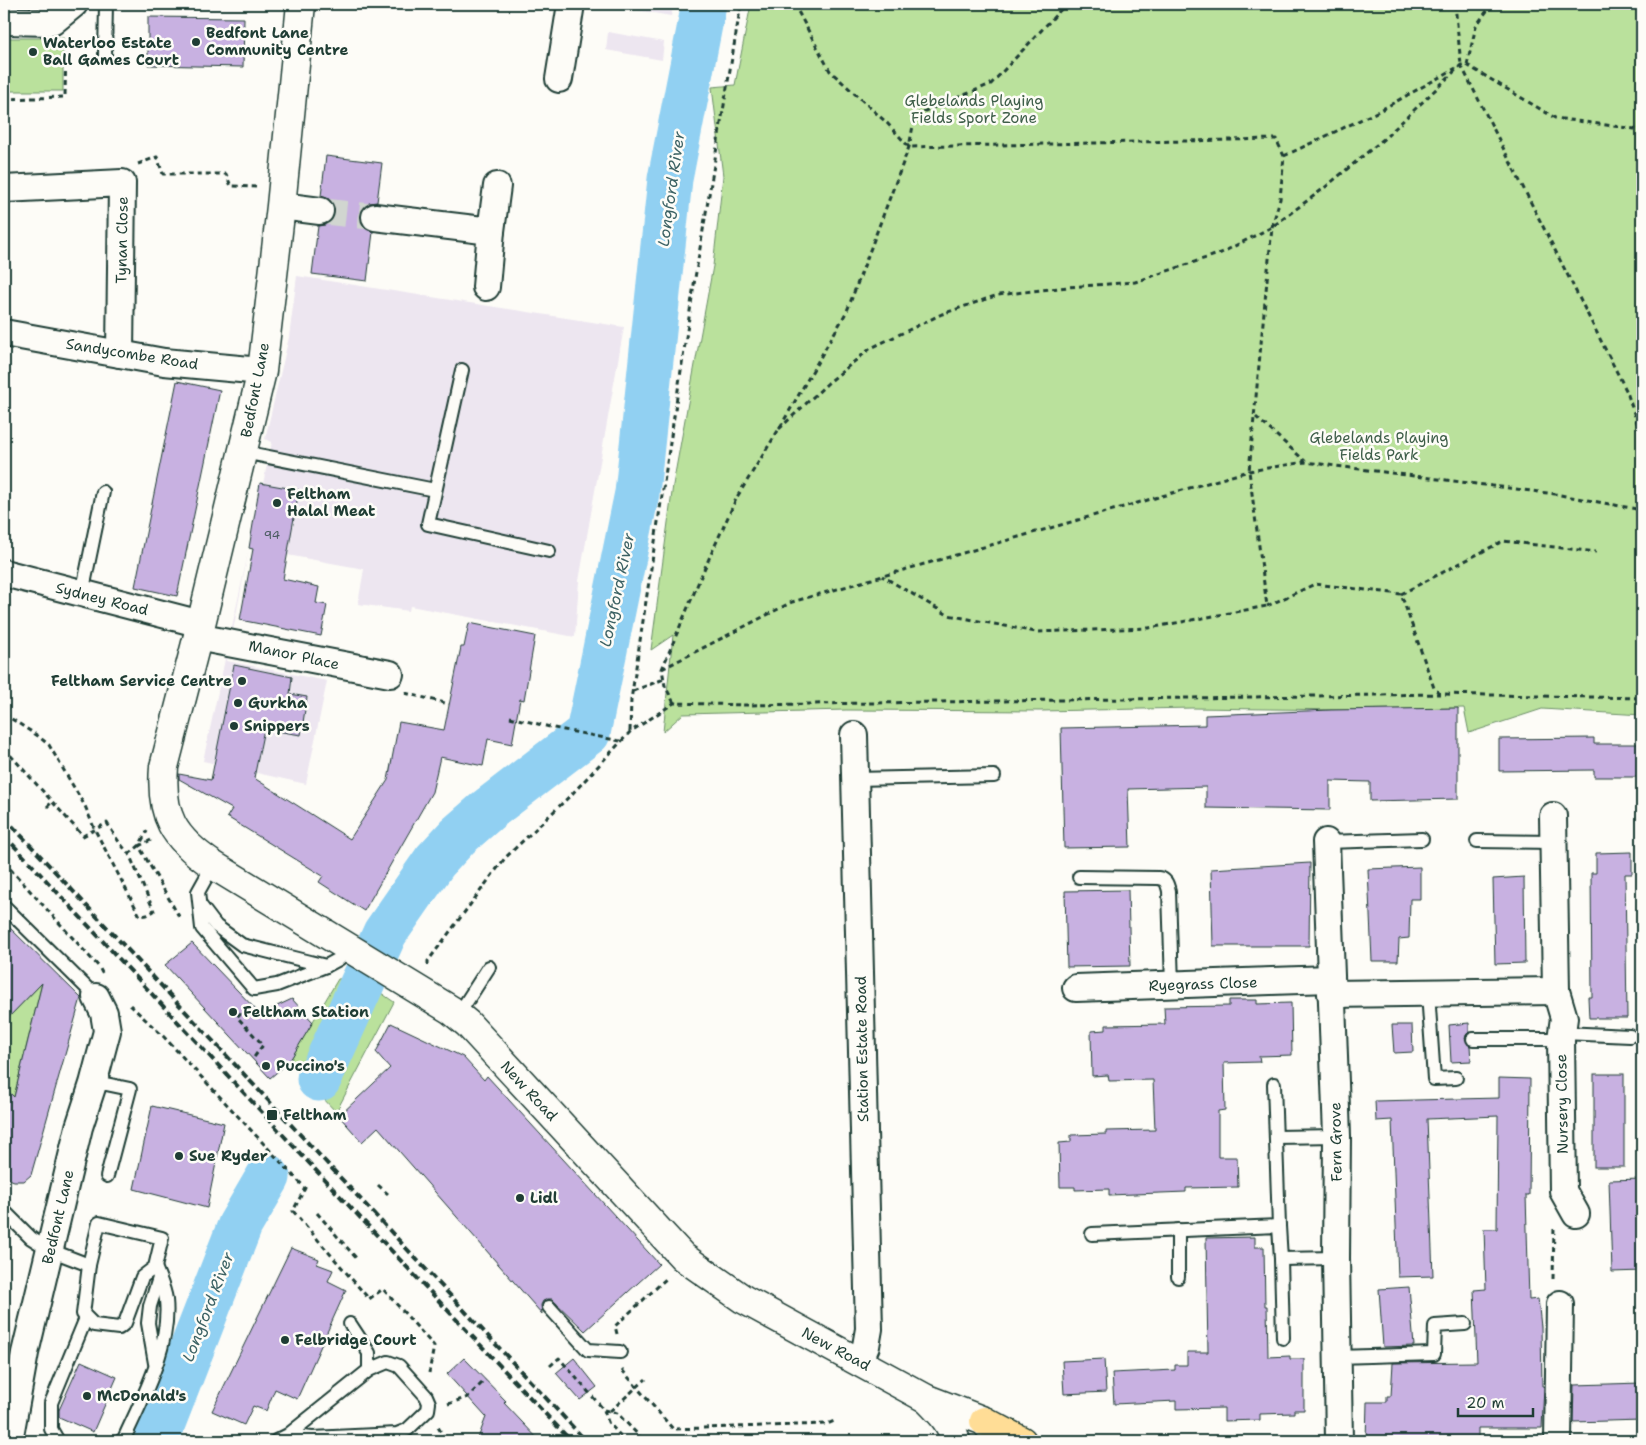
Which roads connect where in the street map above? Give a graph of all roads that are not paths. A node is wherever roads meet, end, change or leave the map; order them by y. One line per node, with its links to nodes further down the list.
1 (74, 4): 5 (street)
2 (106, 4): 6 (lane)
3 (301, 4): 10 (main road, Bedfont Lane)
4 (571, 4): 7 (street)
5 (4, 21)
6 (105, 55)
7 (558, 79)
8 (497, 186): 13 (street)
9 (4, 189): 16 (street, Tynan Close)
10 (272, 197): 11 (street); 18 (main road, Bedfont Lane)
11 (320, 211)
12 (375, 217): 13 (street)
13 (491, 231): 14 (street)
14 (486, 287)
15 (4, 333): 16 (street, Sandycombe Road)
16 (120, 354): 18 (street, Sandycombe Road)
17 (462, 370): 20 (lane)
18 (262, 371): 19 (main road, Bedfont Lane)
19 (243, 452): 20 (lane); 25 (main road, Bedfont Lane)
20 (436, 490): 22 (lane)
21 (103, 492): 24 (lane)
22 (549, 551)
23 (4, 573): 24 (street, Sydney Road)
24 (82, 594): 25 (street, Sydney Road)
25 (199, 630): 26 (street, Manor Place); 28 (main road, Bedfont Lane)
26 (390, 674)
27 (854, 735): 30 (street, Station Estate Road)
28 (164, 767): 36 (main road, New Road)
29 (994, 776): 30 (lane)
30 (855, 779): 78 (street, Station Estate Road)
31 (1554, 816): 35 (street, Nursery Close)
32 (1422, 839): 34 (lane)
33 (1477, 841): 35 (lane)
34 (1326, 842): 44 (street, Fern Grove)
35 (1553, 842): 46 (street, Nursery Close)
36 (213, 866): 38 (lane); 40 (main road, New Road)
37 (1079, 877): 43 (lane)
38 (199, 904): 41 (lane); 41 (lane)
39 (4, 906): 48 (lane)
40 (353, 951): 41 (lane); 49 (main road, New Road)
41 (326, 966)
42 (490, 967): 49 (lane)
43 (1172, 985): 44 (street, Ryegrass Close); 45 (street, Ryegrass Close)
44 (1330, 986): 47 (street); 56 (street, Fern Grove)
45 (1076, 988)
46 (1556, 992): 47 (street); 50 (street, Nursery Close)
47 (1428, 993): 53 (lane)
48 (96, 997): 54 (street, Bedfont Lane)
49 (458, 1015): 78 (main road, New Road)
50 (1562, 1036): 51 (lane); 52 (lane); 60 (street, Nursery Close)
51 (1630, 1036)
52 (1473, 1040)
53 (1456, 1078)
54 (93, 1084): 58 (lane); 64 (street, Bedfont Lane)
55 (1274, 1084): 57 (lane)
56 (1337, 1136): 57 (lane); 65 (street, Fern Grove)
57 (1276, 1137): 61 (lane)
58 (107, 1176)
59 (5, 1213): 64 (lane)
60 (1576, 1214)
61 (1279, 1226): 62 (lane); 66 (lane)
62 (1178, 1230): 63 (lane); 69 (lane)
63 (1092, 1234)
64 (50, 1250): 67 (lane); 84 (street, Bedfont Lane)
65 (1336, 1258): 66 (lane); 77 (street, Fern Grove)
66 (1280, 1260): 75 (lane)
67 (88, 1265): 68 (lane); 72 (lane)
68 (157, 1273): 72 (lane); 79 (lane); 79 (lane)
69 (1178, 1277)
70 (1560, 1304): 90 (street)
71 (549, 1307): 76 (lane)
72 (86, 1318): 85 (lane)
73 (350, 1324): 80 (lane)
74 (1465, 1324): 77 (lane)
75 (1283, 1338)
76 (615, 1352)
77 (1338, 1357): 89 (street, Fern Grove)
78 (859, 1362): 81 (main road, New Road)
79 (156, 1366): 86 (lane)
80 (369, 1370): 83 (lane); 83 (lane)
81 (927, 1399): 82 (main road); 87 (main road)
82 (990, 1431): 88 (main road)
83 (282, 1438)
84 (9, 1441)
85 (58, 1441)
86 (121, 1441)
87 (956, 1441)
88 (1022, 1441)
89 (1339, 1441)
90 (1558, 1441)

